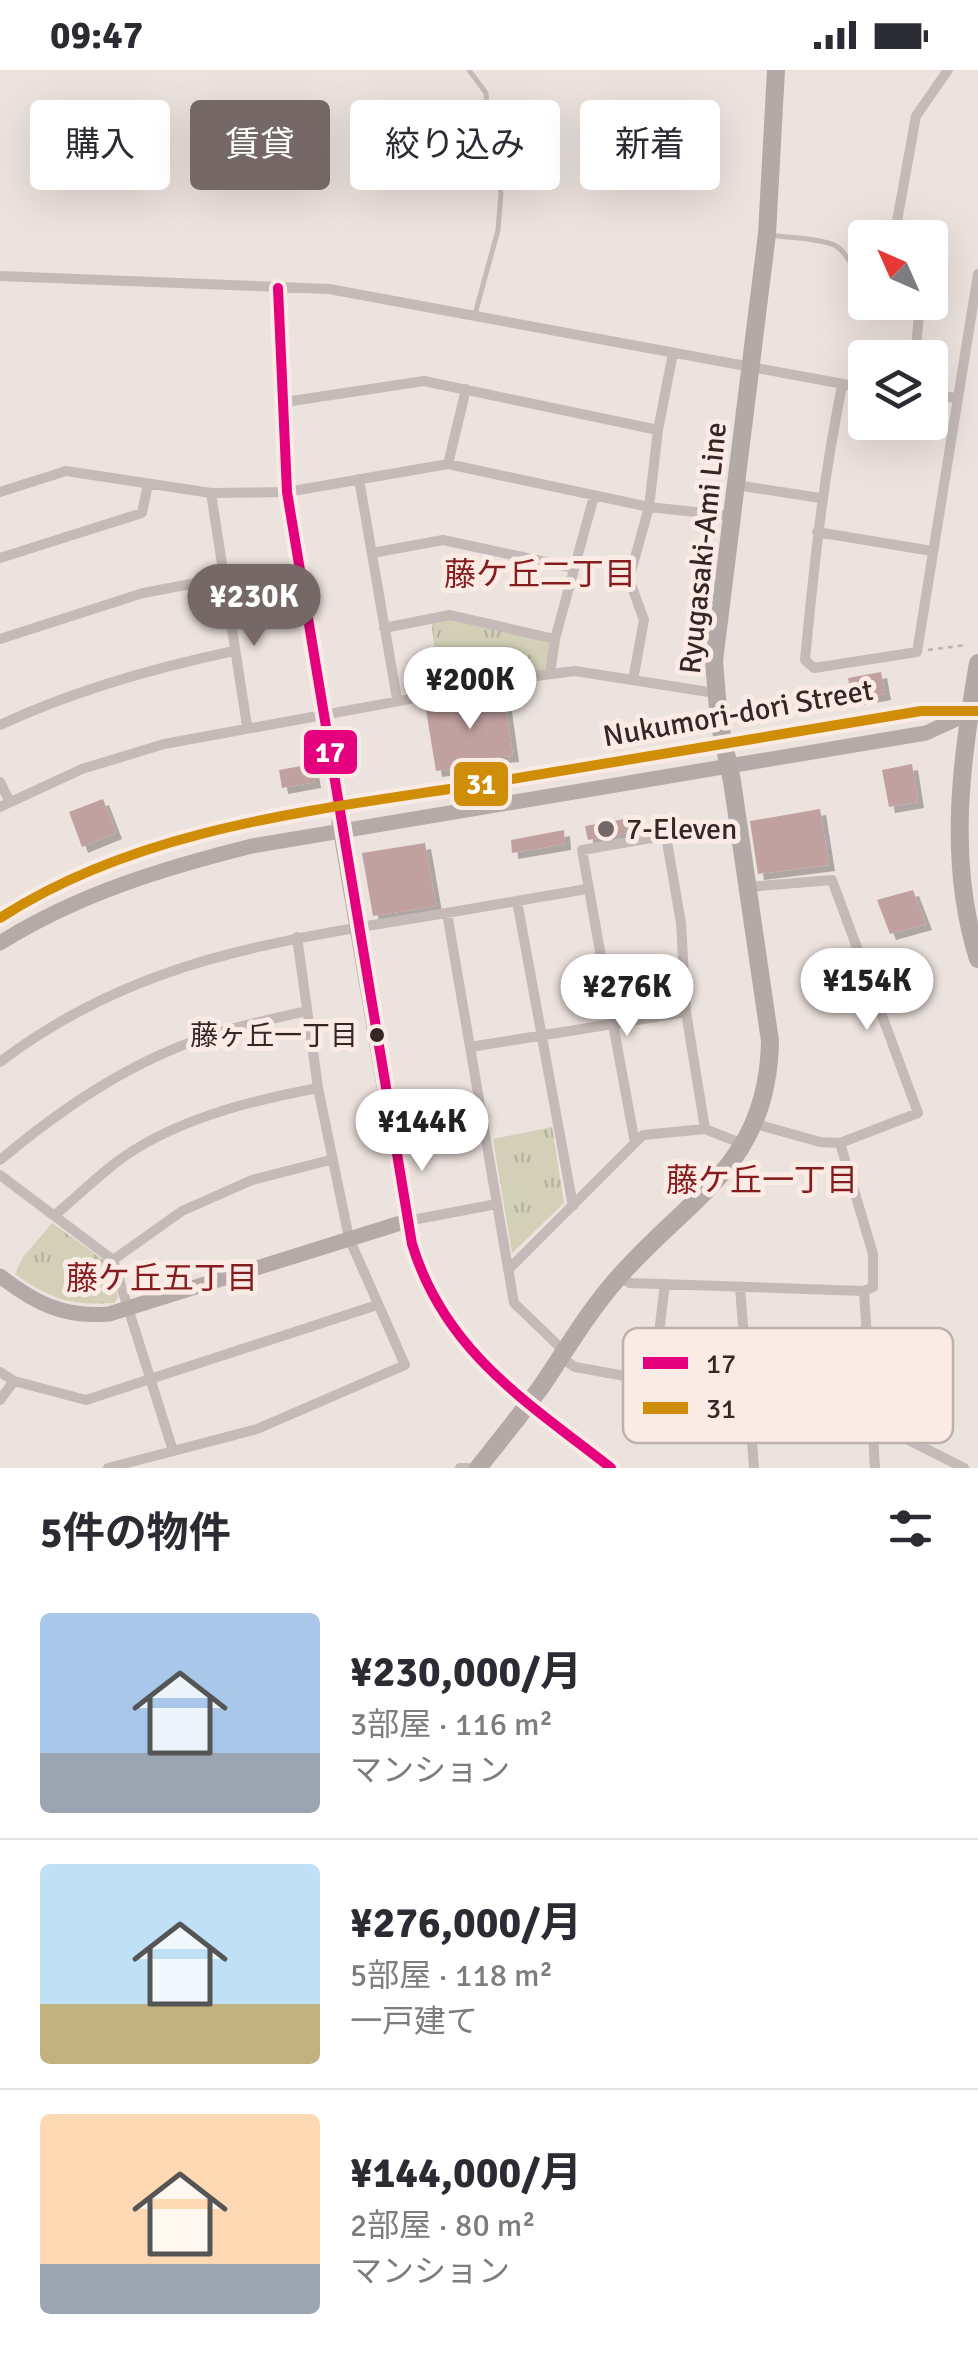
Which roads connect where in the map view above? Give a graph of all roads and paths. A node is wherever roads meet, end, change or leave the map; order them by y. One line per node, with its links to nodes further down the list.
1 (469, 70): 11 (lane)
2 (776, 70): 5 (main road, Ryugasaki-Ami Line)
3 (948, 70): 4 (street)
4 (897, 220)
5 (766, 234): 6 (lane); 13 (main road, Ryugasaki-Ami Line)
6 (848, 261)
7 (978, 274): 10 (street)
8 (0, 276): 9 (street)
9 (278, 288): 11 (street); 19 (street)
10 (976, 306): 18 (street)
11 (474, 317): 12 (street)
12 (673, 354): 13 (street); 20 (street)
13 (751, 369): 14 (street); 24 (main road, Ryugasaki-Ami Line)
14 (842, 386): 15 (street); 29 (street)
15 (848, 387)
16 (466, 390): 19 (street); 20 (street); 21 (street)
17 (948, 397): 18 (street)
18 (957, 398): 33 (street)
19 (285, 402): 26 (street)
20 (658, 430): 30 (street)
21 (448, 464): 22 (street); 28 (street)
22 (359, 479): 26 (street); 34 (street)
23 (148, 484): 25 (street); 27 (street); 35 (street)
24 (736, 485): 29 (street); 31 (main road, Ryugasaki-Ami Line)
25 (0, 492)
26 (287, 492): 27 (street); 50 (street)
27 (210, 493): 37 (street)
28 (594, 496): 30 (street); 36 (street)
29 (820, 498): 32 (street)
30 (649, 506): 31 (street); 46 (street)
31 (732, 516): 47 (main road, Ryugasaki-Ami Line)
32 (817, 532): 33 (street); 43 (street)
33 (932, 551): 43 (street)
34 (372, 554): 36 (street); 38 (street)
35 (0, 558)
36 (574, 568): 40 (street)
37 (223, 578): 39 (street); 42 (street)
38 (384, 628): 40 (street); 48 (street)
39 (0, 639)
40 (554, 639): 45 (street)
41 (966, 645): 43 (path)
42 (234, 651): 51 (street); 52 (street)
43 (917, 652)
44 (978, 663): 49 (main road)
45 (550, 674): 46 (street); 48 (street)
46 (633, 680): 47 (street)
47 (715, 693): 53 (main road, Ryugasaki-Ami Line)
48 (397, 699): 50 (street)
49 (974, 712): 53 (main road, Nukumori-dori Street); 54 (main road, Nukumori-dori Street); 69 (main road)
50 (322, 714): 52 (street); 57 (street)
51 (0, 725)
52 (248, 726): 56 (street)
53 (724, 744): 54 (main road, Ryugasaki-Ami Line); 57 (main road, Nukumori-dori Street)
54 (729, 766): 58 (main road, Ryugasaki-Ami Line); 59 (main road, Nukumori-dori Street)
55 (0, 782): 56 (street)
56 (5, 805)
57 (337, 808): 59 (main road); 65 (main road, Nukumori-dori Street)
58 (738, 824): 60 (street); 61 (main road, Ryugasaki-Ami Line)
59 (341, 830): 66 (main road); 68 (main road, Nukumori-dori Street)
60 (666, 836): 62 (street); 71 (street)
61 (748, 887): 77 (main road, Ryugasaki-Ami Line); 79 (street)
62 (587, 889): 63 (street); 72 (street)
63 (517, 901): 64 (street); 73 (street)
64 (447, 913): 66 (street); 74 (street)
65 (0, 918)
66 (358, 928): 67 (street); 88 (main road)
67 (297, 937): 70 (street); 75 (street)
68 (0, 943)
69 (978, 959)
70 (306, 1011): 76 (street); 82 (street)
71 (686, 1012): 72 (street); 78 (street)
72 (613, 1024): 73 (street); 80 (street)
73 (543, 1037): 74 (street); 86 (street)
74 (470, 1047): 85 (street)
75 (0, 1062)
76 (318, 1088): 83 (street); 87 (street)
77 (756, 1124): 79 (street); 81 (main road, Ryugasaki-Ami Line)
78 (705, 1129): 80 (street); 81 (street)
79 (840, 1142): 96 (street)
80 (635, 1143): 86 (street)
81 (746, 1145): 93 (main road, Ryugasaki-Ami Line)
82 (0, 1160)
83 (330, 1160): 89 (street); 90 (street)
84 (0, 1175): 87 (street)
85 (497, 1204): 88 (street); 91 (street)
86 (573, 1206): 91 (street)
87 (55, 1215): 90 (street)
88 (407, 1222): 89 (main road); 116 (main road)
89 (348, 1238): 97 (street); 98 (main road)
90 (113, 1260): 98 (street)
91 (508, 1270): 102 (street)
92 (0, 1276): 98 (main road)
93 (619, 1276): 94 (street); 102 (main road, Ryugasaki-Ami Line)
94 (665, 1284): 95 (street); 99 (street)
95 (740, 1287): 96 (street); 100 (street)
96 (864, 1291): 101 (street)
97 (377, 1305): 105 (street); 111 (street)
98 (128, 1310): 105 (street)
99 (660, 1328)
100 (743, 1328)
101 (866, 1328)
102 (562, 1354): 104 (street); 115 (main road, Ryugasaki-Ami Line, bridge)
103 (0, 1372): 106 (street)
104 (623, 1375)
105 (150, 1380): 106 (street); 111 (street)
106 (14, 1381): 107 (street)
107 (0, 1400)
108 (752, 1443): 117 (street)
109 (872, 1443): 118 (street)
110 (916, 1443): 119 (street)
111 (172, 1451): 112 (street)
112 (108, 1468)
113 (460, 1468): 114 (street)
114 (468, 1468)
115 (478, 1468)
116 (611, 1468)
117 (754, 1468)
118 (874, 1468)
119 (964, 1468)

